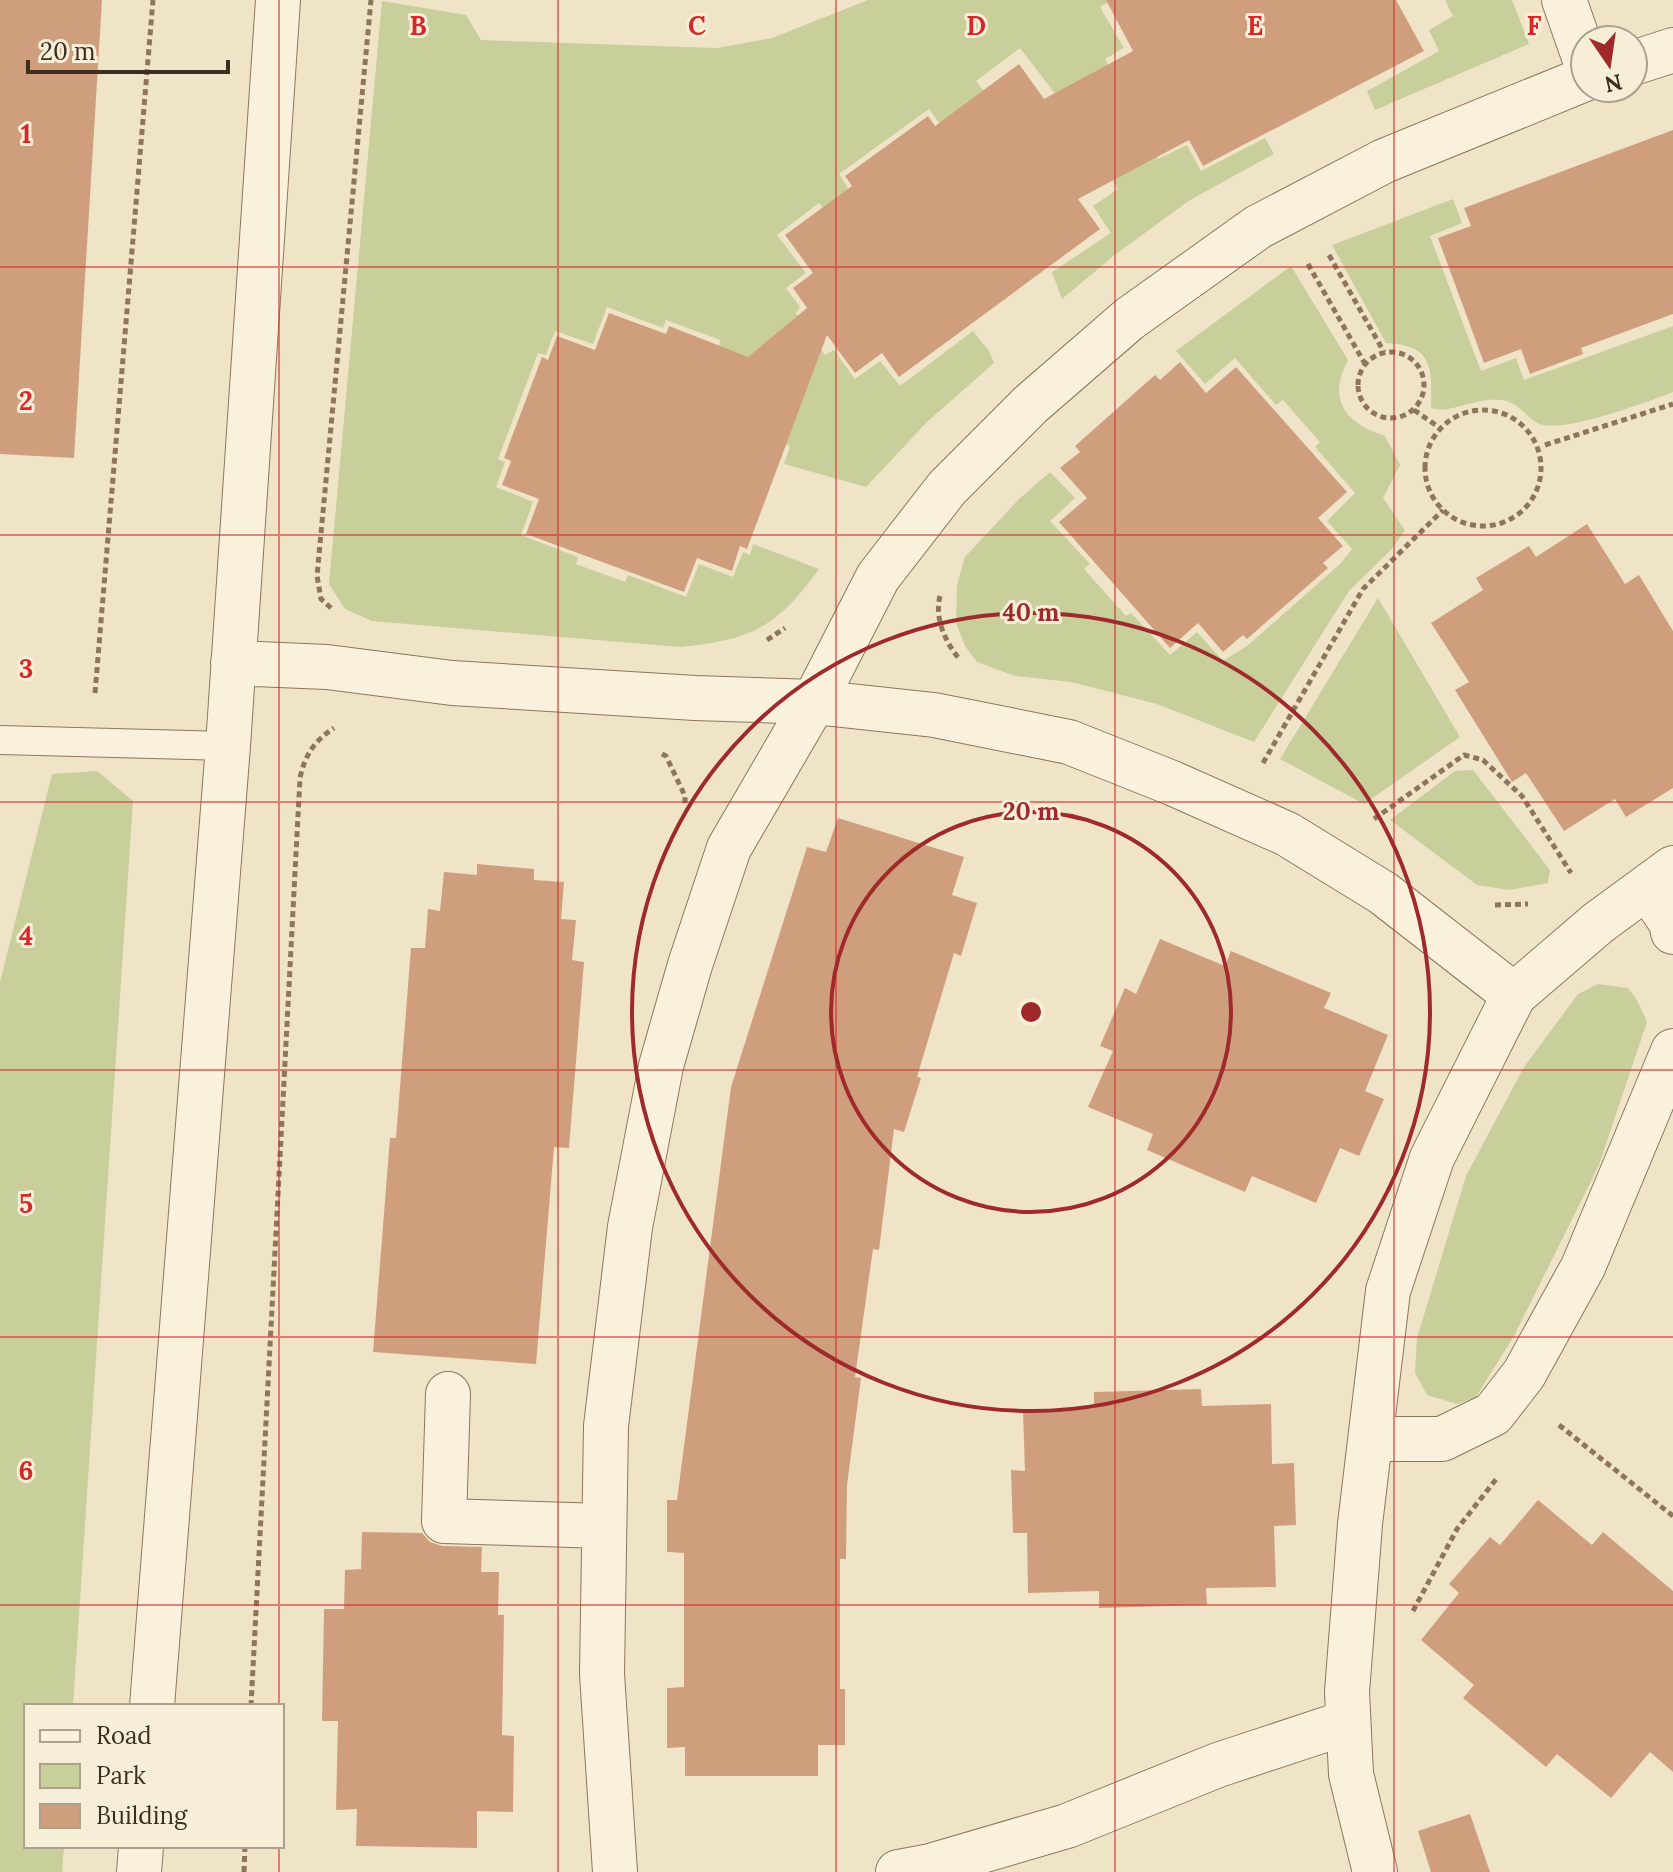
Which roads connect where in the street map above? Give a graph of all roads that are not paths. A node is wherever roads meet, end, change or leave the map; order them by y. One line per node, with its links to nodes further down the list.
1 (278, 0): 7 (street)
2 (1564, 0): 3 (street)
3 (1572, 24)
4 (1673, 50): 5 (street)
5 (1649, 58)
6 (1569, 86): 8 (street)
7 (233, 663): 8 (street); 10 (street)
8 (814, 702): 13 (street); 17 (street)
9 (0, 740): 10 (lane)
10 (228, 746): 18 (street)
11 (1660, 878): 12 (street); 13 (street)
12 (1673, 932)
13 (1514, 995): 16 (street)
14 (1673, 1051): 16 (street)
15 (448, 1394): 17 (street)
16 (1371, 1439): 19 (street)
17 (604, 1526): 22 (street)
18 (152, 1704)
19 (1348, 1722): 23 (street); 24 (street)
20 (141, 1848): 21 (street)
21 (139, 1872)
22 (615, 1872)
23 (898, 1872)
24 (1375, 1872)

